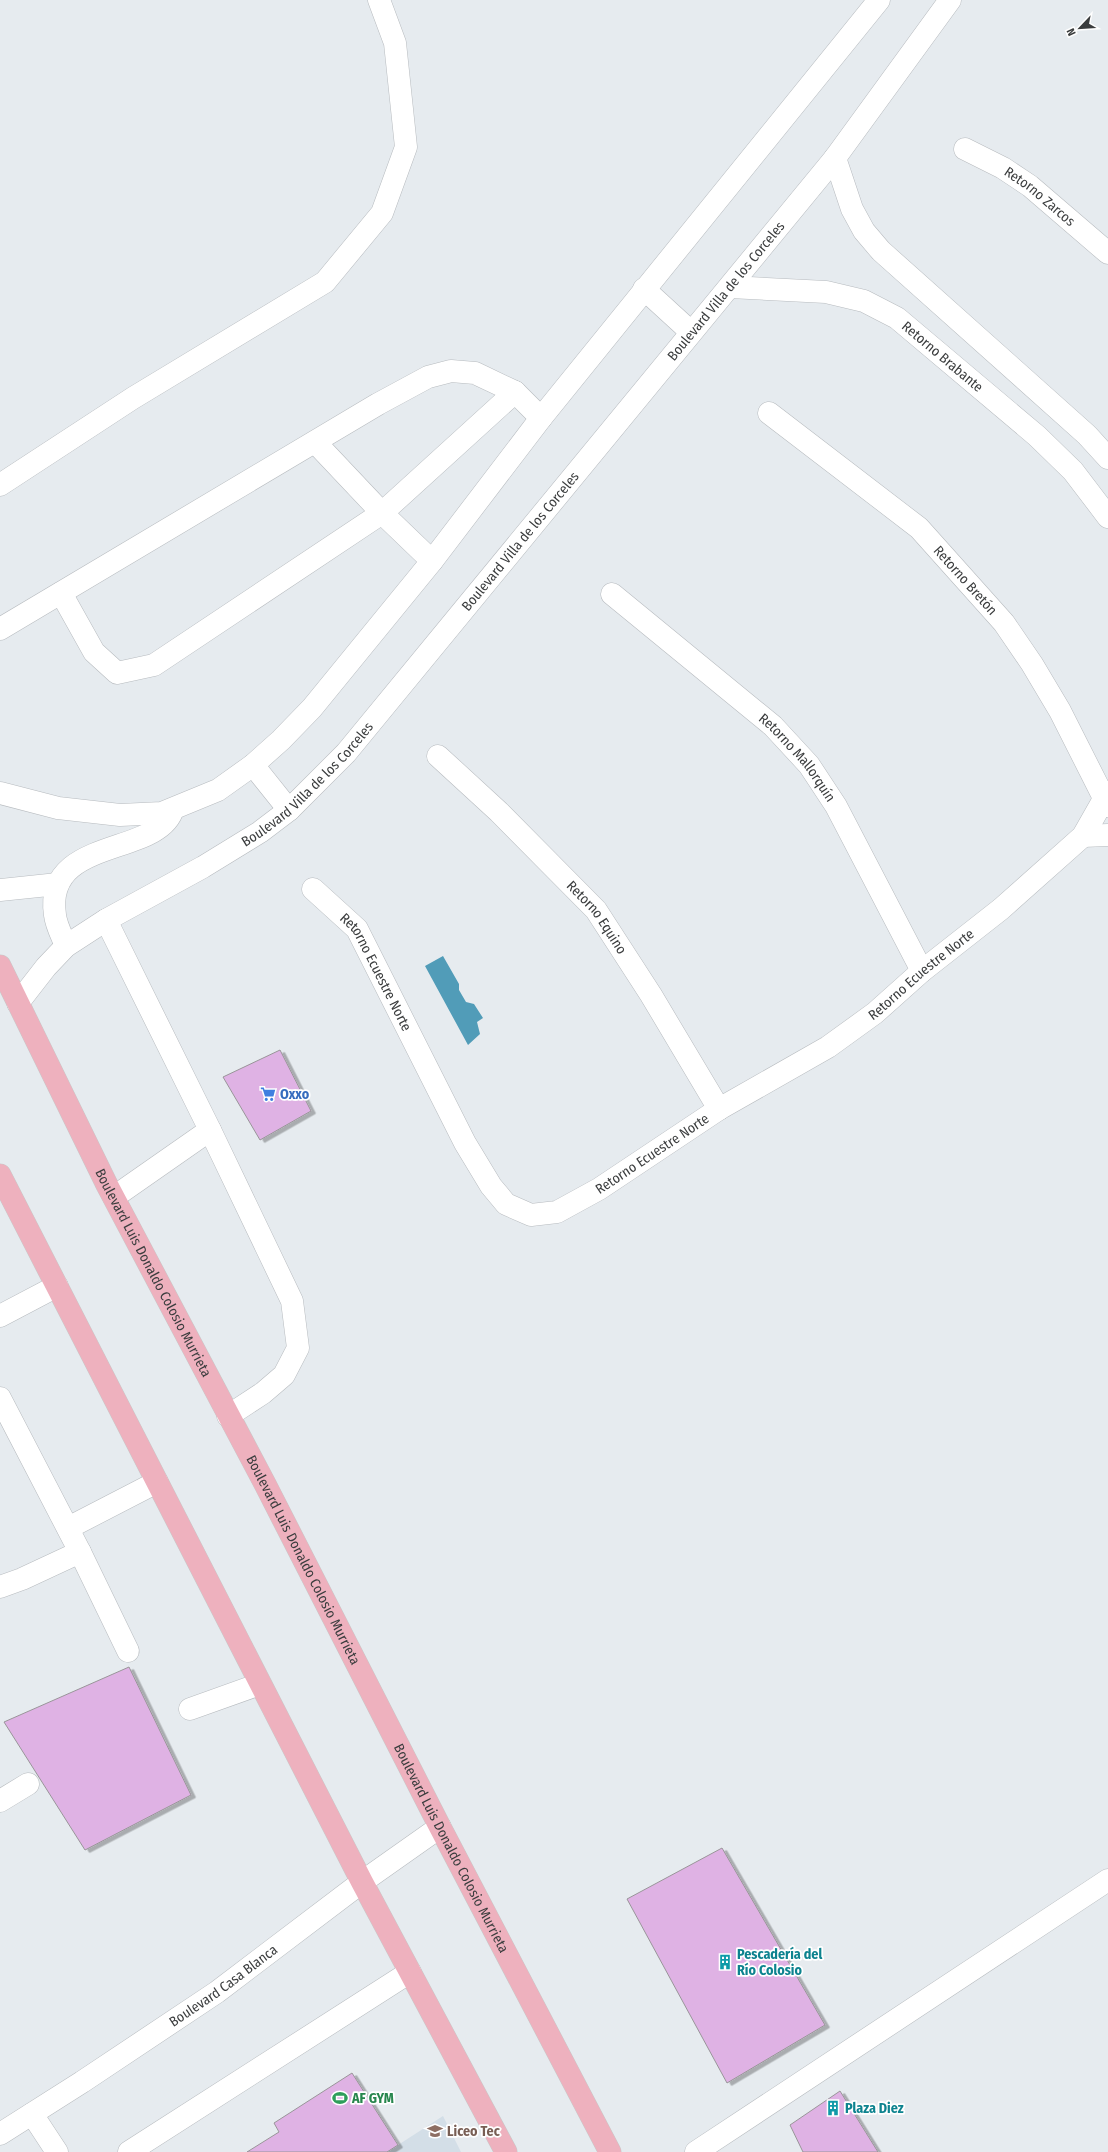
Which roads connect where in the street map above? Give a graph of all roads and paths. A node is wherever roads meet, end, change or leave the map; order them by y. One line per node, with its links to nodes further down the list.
1 (379, 0): 15 (street)
2 (878, 0): 8 (street)
3 (950, 0): 5 (street, Boulevard Villa de los Corceles)
4 (965, 149): 6 (street, Retorno Zarcos)
5 (835, 158): 7 (street, Boulevard Villa de los Corceles); 14 (street)
6 (1108, 253)
7 (730, 287): 9 (street, Boulevard Villa de los Corceles); 17 (street, Retorno Brabante)
8 (644, 289): 9 (street); 12 (street)
9 (691, 332): 27 (street, Boulevard Villa de los Corceles)
10 (515, 392): 12 (street); 13 (street); 16 (street)
11 (769, 413): 25 (street, Retorno Bretón)
12 (541, 418): 18 (street)
13 (315, 442): 16 (street); 19 (street)
14 (1108, 458)
15 (0, 485)
16 (382, 513): 18 (street); 19 (street)
17 (1108, 517)
18 (432, 561): 23 (street)
19 (61, 593): 21 (street)
20 (612, 594): 36 (street, Retorno Mallorquín)
21 (0, 630)
22 (438, 756): 38 (street, Retorno Equino)
23 (253, 765): 26 (street); 27 (street)
24 (0, 794): 26 (street)
25 (1107, 798): 29 (street, Retorno Ecuestre Norte)
26 (173, 809): 30 (street)
27 (289, 810): 33 (street, Boulevard Villa de los Corceles)
28 (1108, 835): 29 (street)
29 (1083, 836): 36 (street, Retorno Ecuestre Norte)
30 (58, 884): 32 (street); 34 (street)
31 (313, 889): 38 (street, Retorno Ecuestre Norte)
32 (0, 890)
33 (106, 920): 34 (street, Boulevard Villa de los Corceles); 39 (street)
34 (66, 946): 37 (street, Boulevard Villa de los Corceles)
35 (0, 966): 37 (main road, Boulevard Luis Donaldo Colosio Murrieta)
36 (922, 972): 38 (street, Retorno Ecuestre Norte)
37 (18, 1003): 41 (main road, Boulevard Luis Donaldo Colosio Murrieta)
38 (718, 1110)
39 (210, 1130): 41 (street); 45 (street)
40 (0, 1175): 42 (main road)
41 (114, 1197): 45 (main road, Boulevard Luis Donaldo Colosio Murrieta)
42 (57, 1286): 43 (street); 46 (main road)
43 (0, 1316)
44 (0, 1398): 47 (street)
45 (228, 1416): 55 (main road, Boulevard Luis Donaldo Colosio Murrieta)
46 (157, 1482): 47 (street); 51 (main road)
47 (68, 1528): 48 (street)
48 (80, 1552): 49 (street); 50 (street)
49 (0, 1587)
50 (128, 1651)
51 (260, 1684): 52 (street); 57 (main road)
52 (190, 1708)
53 (28, 1784): 54 (street)
54 (0, 1801)
55 (440, 1827): 57 (street, Boulevard Casa Blanca); 64 (main road, Boulevard Luis Donaldo Colosio Murrieta)
56 (1108, 1880): 65 (street)
57 (362, 1882): 58 (main road); 59 (street, Boulevard Casa Blanca)
58 (410, 1972): 62 (street); 63 (main road)
59 (32, 2114): 60 (street, Boulevard Casa Blanca); 61 (street)
60 (0, 2134)
61 (57, 2152)
62 (129, 2152)
63 (506, 2152)
64 (610, 2152)
65 (696, 2152)

